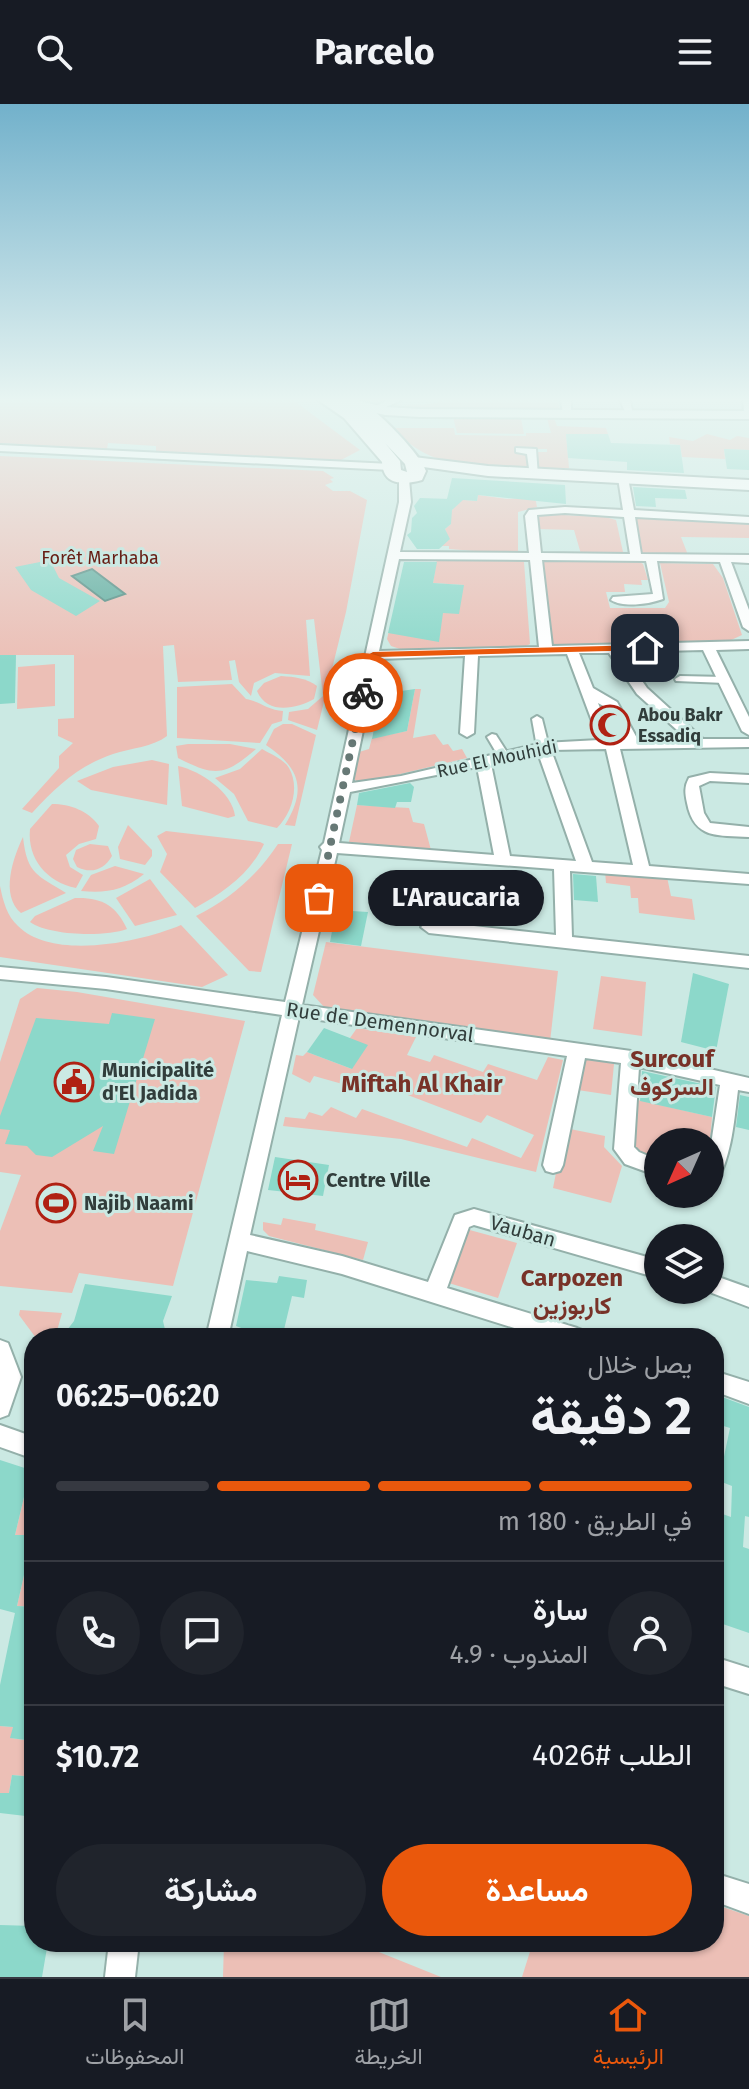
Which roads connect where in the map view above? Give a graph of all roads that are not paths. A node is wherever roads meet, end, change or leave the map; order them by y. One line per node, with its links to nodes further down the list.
1 (405, 487): 5 (street)
2 (624, 487): 3 (street)
3 (628, 513): 4 (street); 6 (street); 7 (street)
4 (749, 520)
5 (393, 555): 6 (street); 19 (street)
6 (537, 557): 7 (street); 15 (street)
7 (636, 558): 9 (street)
8 (724, 558): 9 (street); 10 (street); 12 (street)
9 (651, 559): 11 (street)
10 (749, 559)
11 (617, 600)
12 (749, 627)
13 (749, 645): 14 (street)
14 (708, 646): 16 (street); 21 (street)
15 (546, 650): 17 (street); 18 (street)
16 (614, 650): 17 (street); 28 (street)
17 (572, 651): 22 (street)
18 (472, 653): 19 (street); 25 (street)
19 (373, 655): 35 (street)
20 (680, 679): 21 (street)
21 (725, 680): 24 (street)
22 (585, 689): 27 (street); 30 (street)
23 (537, 719): 31 (street)
24 (749, 731)
25 (467, 733)
26 (492, 737): 32 (street)
27 (633, 743): 28 (street, Rue El Mouhidi); 30 (street, Rue El Mouhidi)
28 (699, 743): 29 (street, Rue El Mouhidi)
29 (749, 743)
30 (609, 744): 31 (street, Rue El Mouhidi); 41 (street)
31 (543, 747): 32 (street, Rue El Mouhidi); 40 (street)
32 (504, 757): 33 (street, Rue El Mouhidi)
33 (483, 761): 35 (street, Rue El Mouhidi); 38 (street)
34 (749, 779): 36 (street)
35 (342, 789): 37 (street)
36 (749, 832)
37 (328, 847): 38 (street); 47 (street)
38 (503, 861): 39 (street)
39 (562, 865): 40 (street); 44 (street)
40 (586, 867): 41 (street)
41 (643, 872): 42 (street)
42 (749, 879)
43 (429, 927): 44 (street)
44 (564, 940): 45 (street)
45 (749, 962)
46 (3, 974): 47 (street, Rue de Demennorval)
47 (293, 1009): 48 (street, Rue de Demennorval); 54 (street)
48 (577, 1052): 49 (street, Rue de Demennorval); 53 (street)
49 (631, 1058): 50 (street, Rue de Demennorval); 52 (street)
50 (739, 1083): 51 (street)
51 (724, 1138)
52 (644, 1163)
53 (553, 1165)
54 (240, 1241): 57 (street); 59 (street)
55 (644, 1265): 57 (street, Vauban)
56 (724, 1288): 58 (street)
57 (435, 1293): 60 (street)
58 (749, 1298)
59 (219, 1328)
60 (545, 1328)
61 (0, 1350): 64 (street)
62 (724, 1384): 63 (street)
63 (749, 1393)
64 (0, 1407)
65 (0, 1436): 66 (street)
66 (24, 1444)
67 (724, 1673): 68 (street)
68 (749, 1681)
69 (724, 1890): 70 (street)
70 (749, 1899)
71 (123, 1952): 72 (street)
72 (120, 1977)

